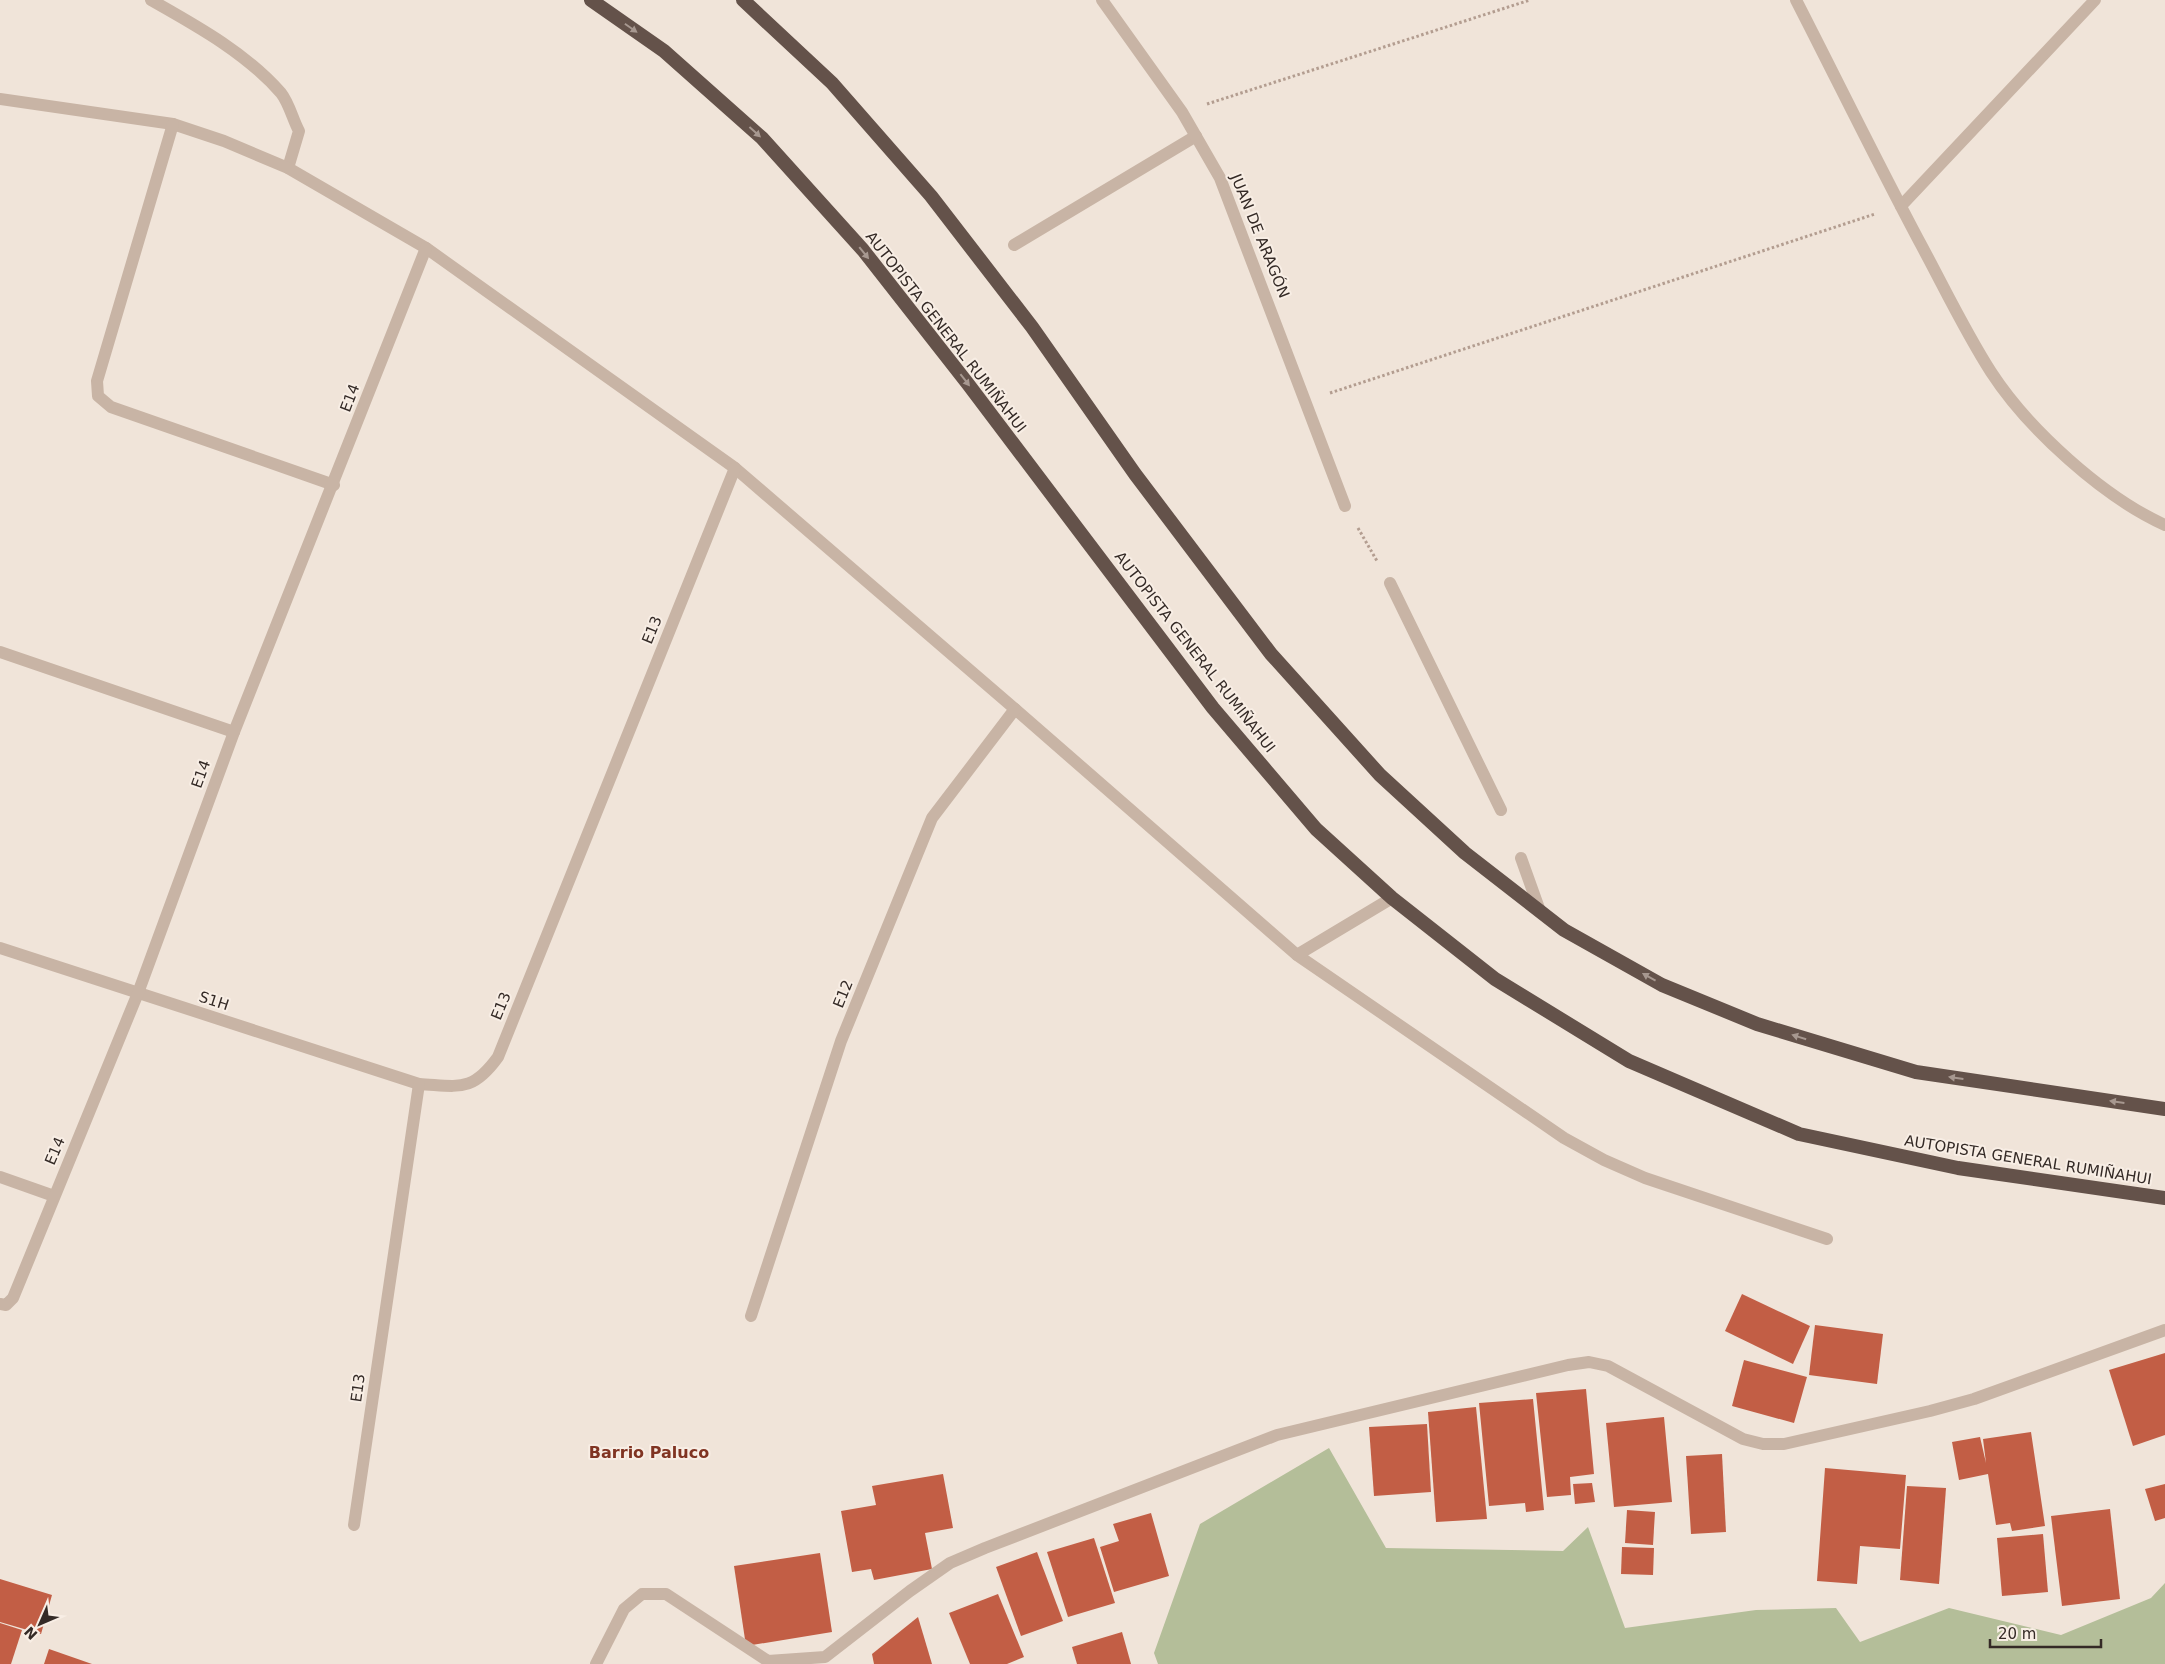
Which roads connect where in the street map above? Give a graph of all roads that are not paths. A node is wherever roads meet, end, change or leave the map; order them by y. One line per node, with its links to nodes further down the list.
1 (151, 0): 10 (street)
2 (591, 0): 24 (highway, AUTOPISTA GENERAL RUMIÑAHUI, one-way to 24)
3 (743, 0): 25 (highway)
4 (1102, 0): 9 (street, JUAN DE ARAGÓN)
5 (1796, 0): 11 (street)
6 (2095, 0): 11 (street)
7 (0, 99): 8 (street)
8 (173, 124): 10 (street); 15 (street)
9 (1196, 136): 12 (street); 16 (street, JUAN DE ARAGÓN)
10 (288, 168): 13 (street)
11 (1901, 206): 17 (street)
12 (1014, 245)
13 (426, 248): 14 (street); 15 (street, E14)
14 (735, 468): 20 (street); 29 (street, E13)
15 (334, 485): 21 (street, E14)
16 (1345, 506)
17 (2165, 525)
18 (1390, 583): 22 (street)
19 (0, 652): 21 (street)
20 (1015, 709): 27 (street); 36 (street, E12)
21 (234, 732): 28 (street, E14)
22 (1501, 810)
23 (1521, 858): 25 (street)
24 (1392, 898): 27 (street); 33 (highway, AUTOPISTA GENERAL RUMIÑAHUI)
25 (1540, 911): 30 (highway, one-way to 25)
26 (0, 948): 28 (street, S1H)
27 (1297, 955): 34 (street)
28 (138, 993): 29 (street, S1H); 32 (street, E14)
29 (419, 1084): 38 (street, E13)
30 (2165, 1109)
31 (0, 1177): 32 (street)
32 (54, 1196): 35 (street, E14)
33 (2165, 1198)
34 (1827, 1239)
35 (0, 1304)
36 (751, 1316)
37 (2165, 1330): 39 (street)
38 (354, 1525)
39 (596, 1664)

